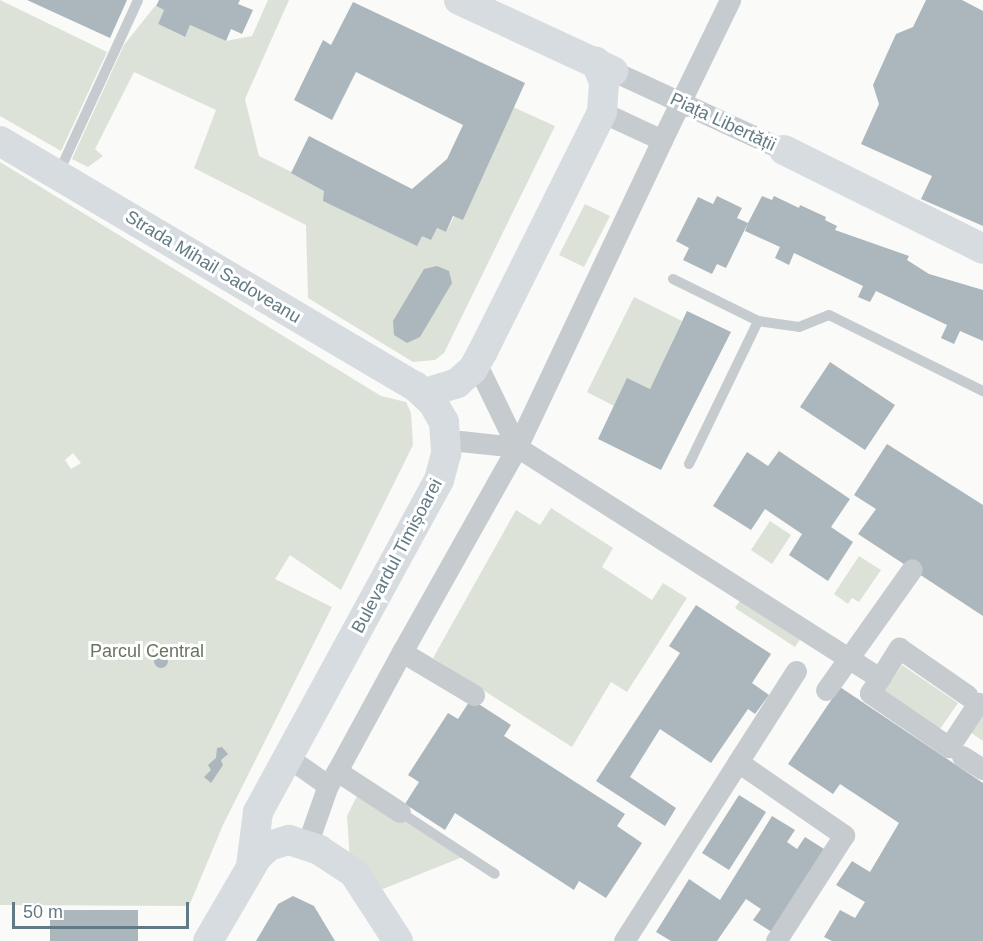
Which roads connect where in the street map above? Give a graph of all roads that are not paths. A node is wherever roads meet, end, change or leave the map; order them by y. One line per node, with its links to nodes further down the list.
1 (138, 0): 10 (lane)
2 (459, 0): 4 (street, Piața Libertății)
3 (730, 0): 5 (street)
4 (604, 66): 5 (street, Piața Libertății); 16 (street)
5 (681, 103): 7 (street); 9 (street, Piața Libertății)
6 (606, 114): 7 (street)
7 (662, 140): 18 (street)
8 (0, 141): 10 (street, Strada Mihail Sadoveanu)
9 (784, 150): 11 (street, Piața Libertății)
10 (57, 175): 16 (street, Strada Mihail Sadoveanu)
11 (983, 249)
12 (673, 279): 13 (lane)
13 (759, 321): 15 (lane); 19 (lane)
14 (481, 373): 18 (street)
15 (983, 391)
16 (425, 393): 35 (street, Bulevardul Timișoarei)
17 (460, 441): 18 (street)
18 (517, 447): 21 (street); 22 (street)
19 (689, 464)
20 (912, 569): 22 (street)
21 (402, 652): 26 (street); 32 (street)
22 (849, 658): 24 (street); 25 (street)
23 (796, 671): 29 (street)
24 (880, 678): 27 (street); 27 (street)
25 (826, 690)
26 (474, 695)
27 (975, 700)
28 (962, 756): 31 (street)
29 (738, 762): 39 (street); 40 (street)
30 (296, 763): 32 (street)
31 (983, 769)
32 (333, 778): 33 (street); 34 (street)
33 (400, 812): 36 (lane)
34 (310, 836)
35 (251, 866): 37 (street, Bulevardul Timișoarei); 38 (street)
36 (495, 874)
37 (208, 941)
38 (398, 941)
39 (624, 941)
40 (776, 941)

